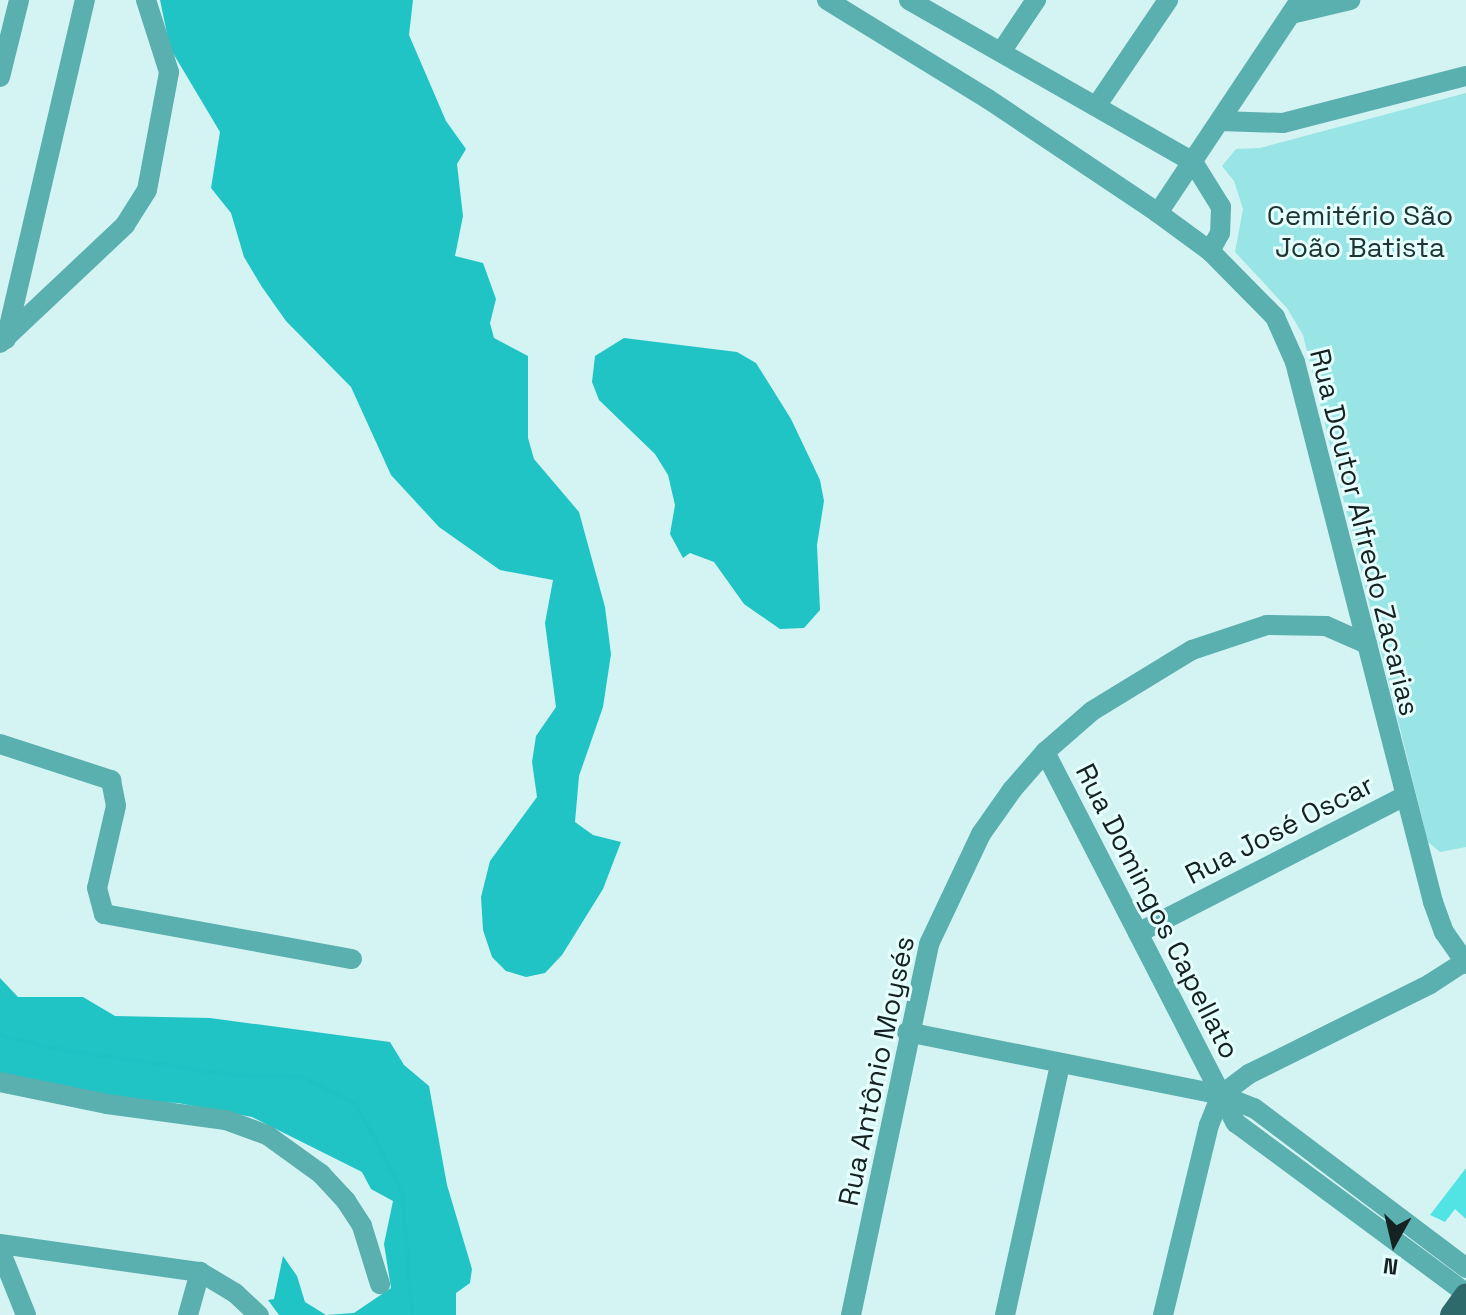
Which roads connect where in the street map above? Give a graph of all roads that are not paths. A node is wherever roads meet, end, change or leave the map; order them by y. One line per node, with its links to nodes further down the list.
1 (19, 0): 12 (street)
2 (85, 0): 18 (street)
3 (146, 0): 18 (street)
4 (827, 0): 16 (street, Rua Doutor Alfredo Zacarias)
5 (909, 0): 10 (street)
6 (1036, 0): 10 (street)
7 (1168, 0): 13 (street)
8 (1350, 0): 9 (street)
9 (1296, 7): 14 (street)
10 (1001, 52): 13 (street)
11 (1466, 76): 14 (street)
12 (0, 77)
13 (1097, 105): 15 (street)
14 (1220, 121): 15 (street)
15 (1193, 162): 16 (street); 17 (street)
16 (1158, 213): 17 (street, Rua Doutor Alfredo Zacarias)
17 (1210, 251): 19 (street, Rua Doutor Alfredo Zacarias)
18 (3, 341)
19 (1367, 644): 21 (street, Rua Antônio Moysés); 22 (street, Rua Doutor Alfredo Zacarias)
20 (0, 744): 24 (street)
21 (1045, 752): 23 (street, Rua Domingos Capellato); 26 (street, Rua Antônio Moysés)
22 (1403, 797): 23 (street, Rua José Oscar); 25 (street, Rua Doutor Alfredo Zacarias)
23 (1138, 933): 29 (street, Rua Domingos Capellato)
24 (352, 959)
25 (1465, 963): 29 (street)
26 (907, 1032): 27 (street); 38 (street, Rua Antônio Moysés)
27 (1060, 1065): 29 (street); 39 (street)
28 (0, 1082): 33 (street)
29 (1221, 1095): 31 (street); 34 (street, Rua Domingos Capellato); 40 (street)
30 (0, 1247): 32 (street); 35 (street)
31 (1466, 1268)
32 (200, 1272): 36 (street); 37 (street)
33 (380, 1284)
34 (1466, 1294): 41 (main road)
35 (26, 1315)
36 (188, 1315)
37 (259, 1315)
38 (851, 1315)
39 (1005, 1315)
40 (1163, 1315)
41 (1452, 1315)

